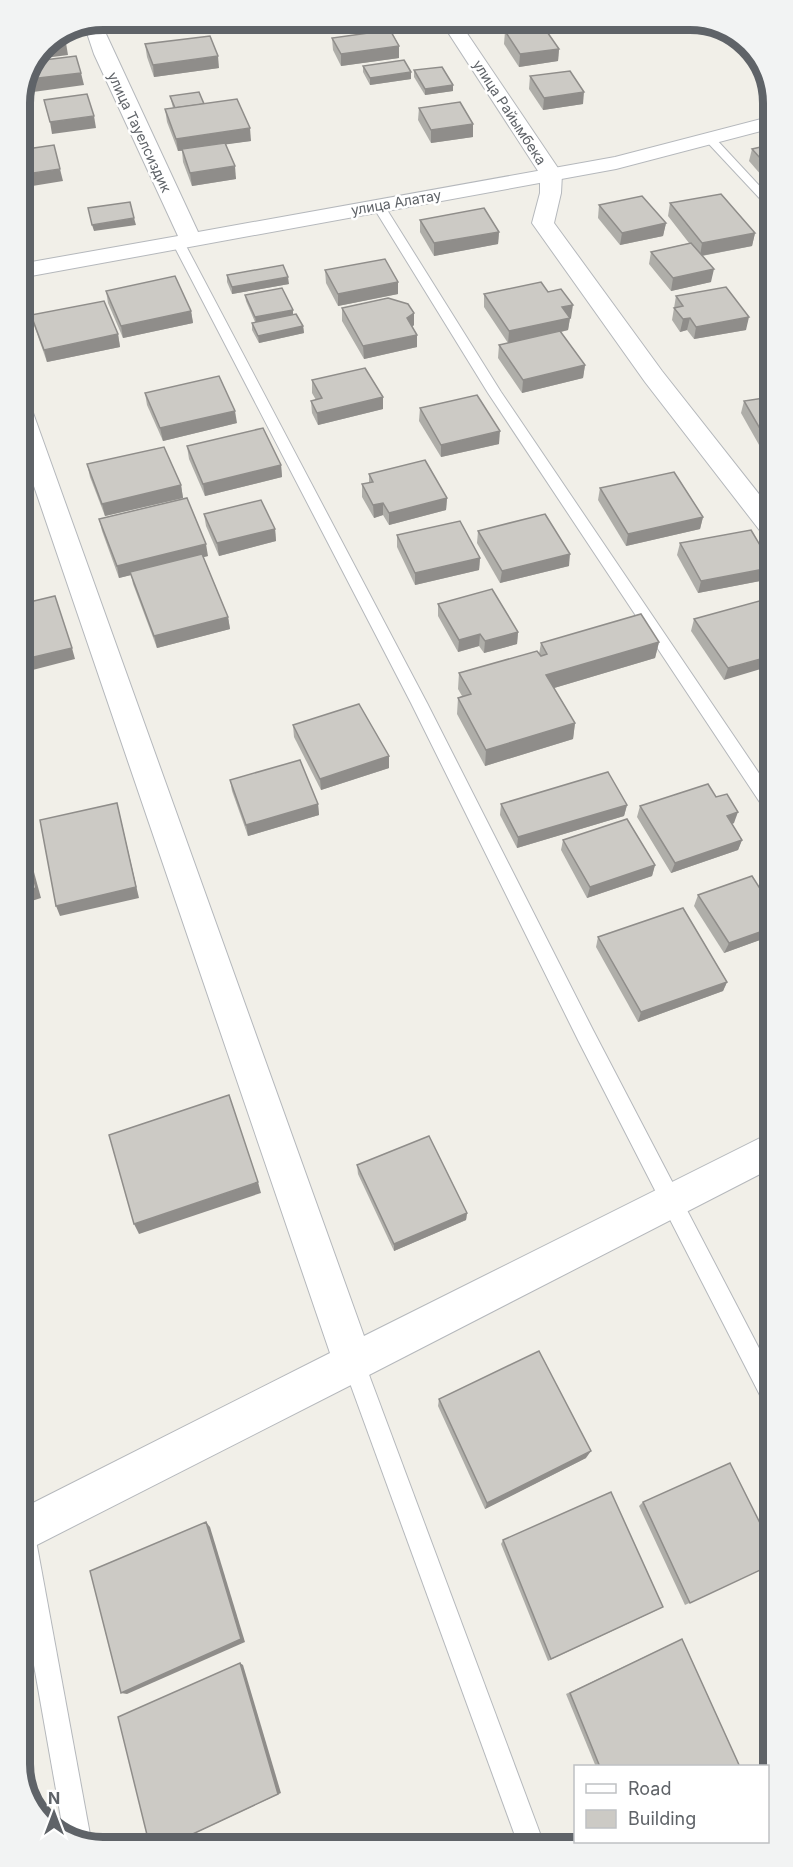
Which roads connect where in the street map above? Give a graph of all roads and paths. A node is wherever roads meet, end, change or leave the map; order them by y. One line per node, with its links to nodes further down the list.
1 (456, 30): 5 (street, улица Райымбека)
2 (95, 31): 8 (street, улица Тауелсиздик)
3 (763, 125): 4 (street, улица Алатау)
4 (711, 140): 5 (street, улица Алатау); 6 (lane)
5 (551, 174): 7 (street, улица Алатау); 11 (street)
6 (763, 195)
7 (378, 205): 8 (street, улица Алатау); 12 (lane)
8 (184, 240): 9 (street, улица Алатау); 14 (lane)
9 (30, 269)
10 (30, 439): 15 (street)
11 (763, 517)
12 (763, 793)
13 (763, 1154): 14 (street)
14 (670, 1201): 15 (street); 16 (lane)
15 (354, 1364): 17 (street); 20 (lane)
16 (763, 1380)
17 (30, 1529)
18 (30, 1572): 19 (lane)
19 (76, 1831)
20 (528, 1837)

